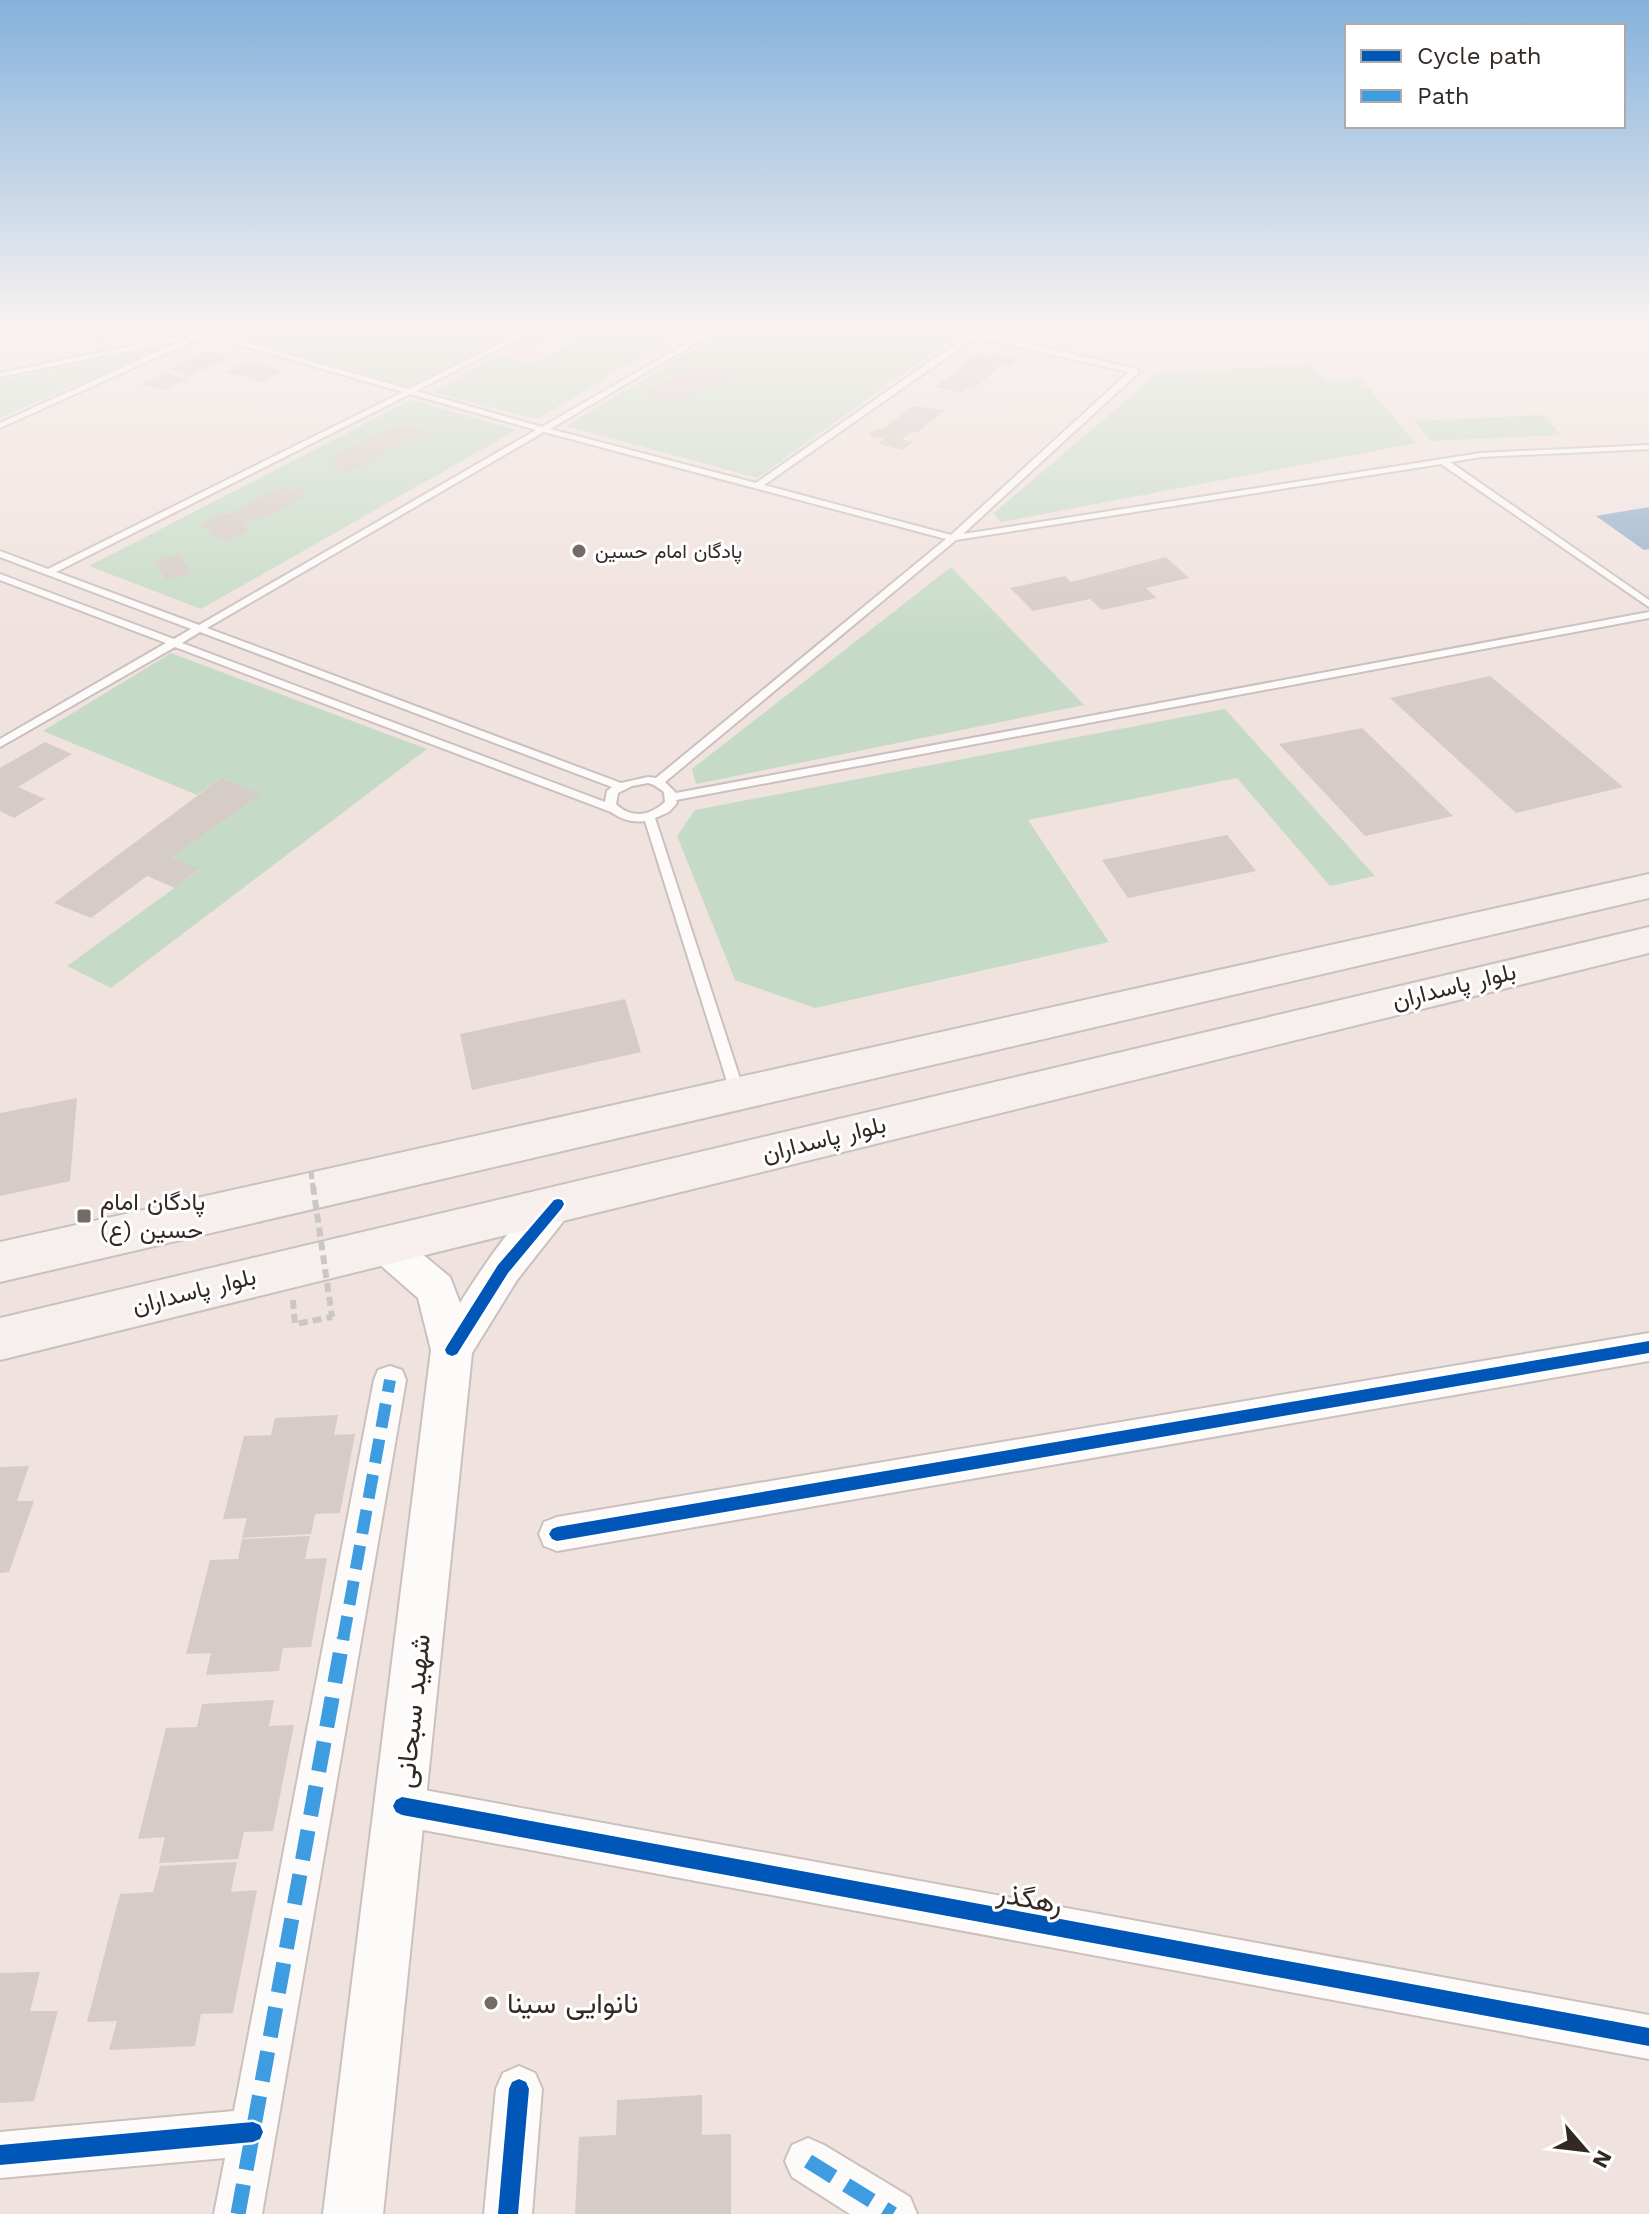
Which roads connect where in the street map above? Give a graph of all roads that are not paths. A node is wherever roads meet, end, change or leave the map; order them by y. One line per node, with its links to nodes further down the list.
1 (329, 431): 11 (lane)
2 (538, 431): 15 (lane)
3 (551, 431): 8 (lane)
4 (836, 431): 8 (lane)
5 (1069, 431): 9 (lane)
6 (1649, 447): 7 (lane)
7 (1442, 461): 9 (lane); 13 (lane)
8 (758, 486): 9 (lane)
9 (953, 538): 18 (lane)
10 (0, 554): 11 (lane)
11 (48, 572): 15 (lane)
12 (0, 577): 16 (lane)
13 (1649, 604)
14 (1649, 615): 20 (lane)
15 (199, 628): 16 (lane); 19 (lane)
16 (174, 643): 17 (lane); 21 (lane)
17 (0, 744)
18 (658, 782): 19 (lane); 20 (lane)
19 (620, 786): 21 (lane)
20 (672, 797): 22 (lane)
21 (613, 809): 22 (lane)
22 (649, 817): 27 (lane)
23 (1649, 886): 24 (main road)
24 (1532, 914): 26 (main road); 27 (main road)
25 (1649, 940): 26 (main road, بلوار پاسداران)
26 (1575, 957): 28 (main road, بلوار پاسداران)
27 (738, 1094): 30 (main road)
28 (558, 1204): 29 (main road, بلوار پاسداران); 33 (street)
29 (384, 1245): 31 (main road, بلوار پاسداران); 33 (street)
30 (0, 1262)
31 (0, 1339)
32 (1649, 1347): 35 (street)
33 (452, 1350): 36 (street, شهید سبحانی)
34 (390, 1380): 39 (street)
35 (557, 1534)
36 (402, 1806): 37 (street, رهگذر); 43 (street, شهید سبحانی)
37 (1648, 2044)
38 (519, 2089): 44 (street)
39 (253, 2132): 40 (street); 42 (street)
40 (0, 2155)
41 (808, 2161): 45 (street)
42 (238, 2214)
43 (353, 2214)
44 (508, 2214)
45 (893, 2214)

